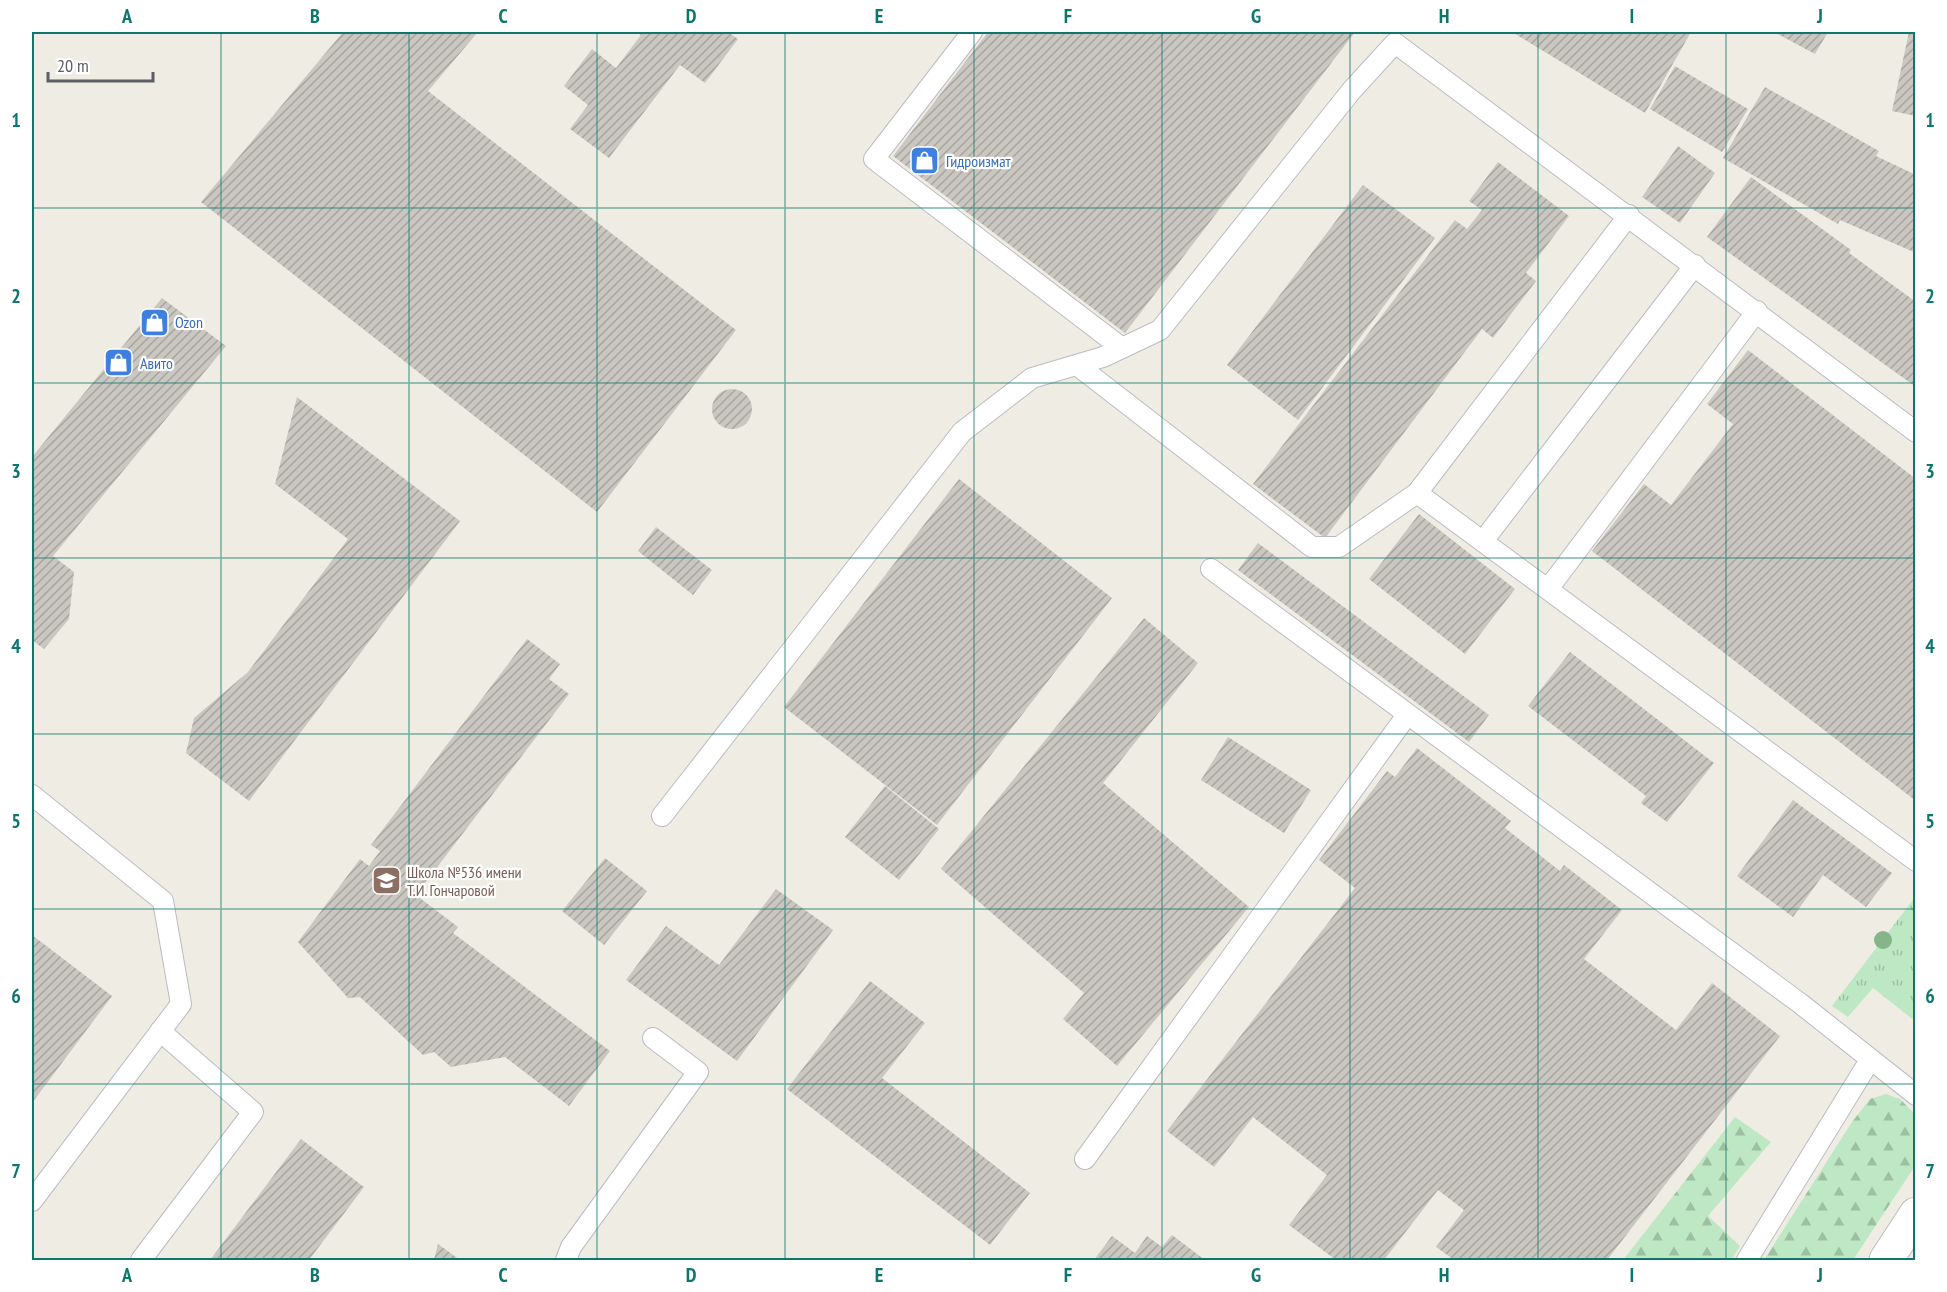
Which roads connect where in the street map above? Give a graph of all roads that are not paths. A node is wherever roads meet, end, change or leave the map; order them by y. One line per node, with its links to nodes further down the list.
1 (972, 32): 6 (lane)
2 (1399, 37): 3 (lane); 6 (lane)
3 (1629, 215): 4 (lane); 9 (lane)
4 (1695, 266): 5 (lane); 10 (lane)
5 (1757, 311): 8 (lane); 12 (lane)
6 (1122, 348): 7 (lane)
7 (1077, 365): 9 (lane); 15 (lane)
8 (1916, 432)
9 (1418, 493): 10 (lane)
10 (1483, 541): 12 (lane)
11 (1211, 569): 13 (lane)
12 (1548, 589): 16 (lane)
13 (1407, 715): 19 (lane); 21 (lane)
14 (32, 795): 17 (lane)
15 (662, 816)
16 (1916, 861)
17 (160, 1031): 22 (lane); 24 (lane)
18 (653, 1038): 25 (lane)
19 (1870, 1060): 20 (lane); 26 (lane)
20 (1916, 1095)
21 (1085, 1160)
22 (32, 1201)
23 (1916, 1214): 27 (street)
24 (141, 1260)
25 (566, 1260)
26 (1747, 1260)
27 (1887, 1260)

